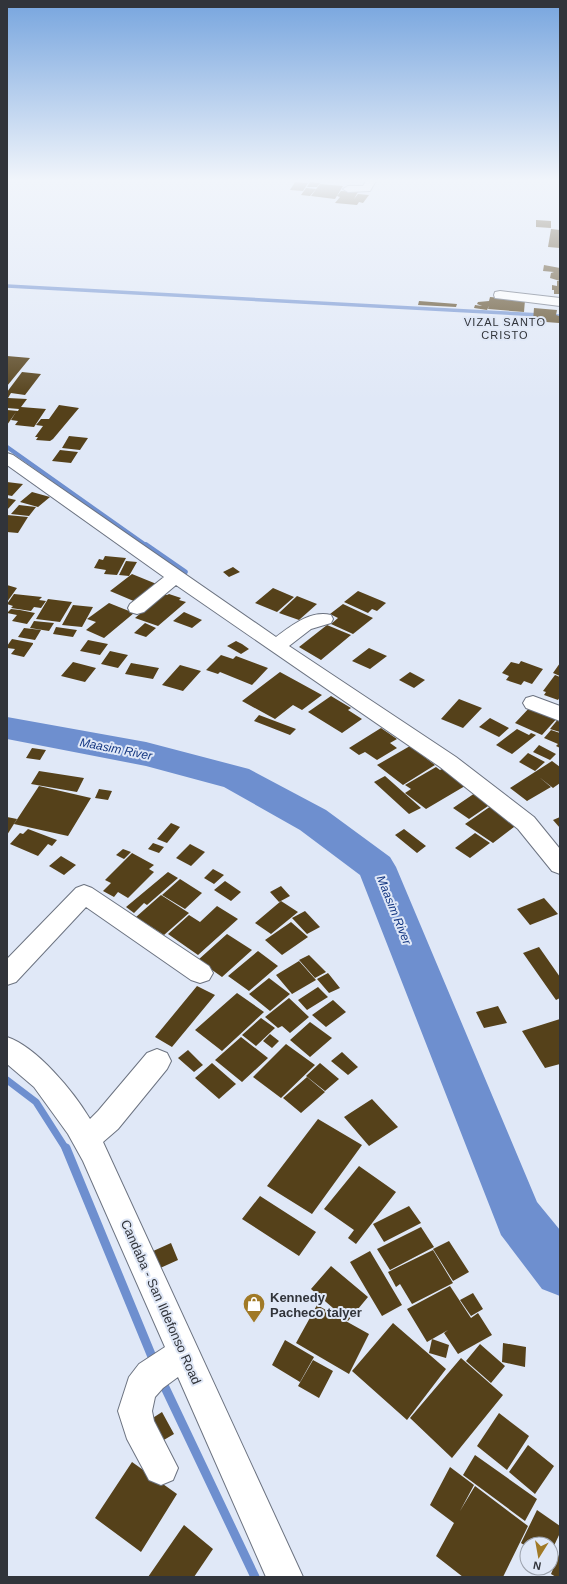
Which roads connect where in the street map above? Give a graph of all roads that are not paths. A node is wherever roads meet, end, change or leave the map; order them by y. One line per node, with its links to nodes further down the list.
1 (500, 295): 2 (street)
2 (560, 302)
3 (7, 458): 4 (street)
4 (176, 576): 5 (street); 7 (street)
5 (137, 608)
6 (324, 619): 7 (street)
7 (276, 646): 10 (street)
8 (533, 703): 9 (street)
9 (560, 714)
10 (560, 865)
11 (200, 974): 12 (street)
12 (7, 975)
13 (7, 1048): 15 (street, Candaba - San Ildefonso Road)
14 (157, 1061): 15 (street)
15 (86, 1140): 16 (street, Candaba - San Ildefonso Road)
16 (167, 1365): 17 (street); 18 (street, Candaba - San Ildefonso Road)
17 (161, 1468)
18 (285, 1577)

